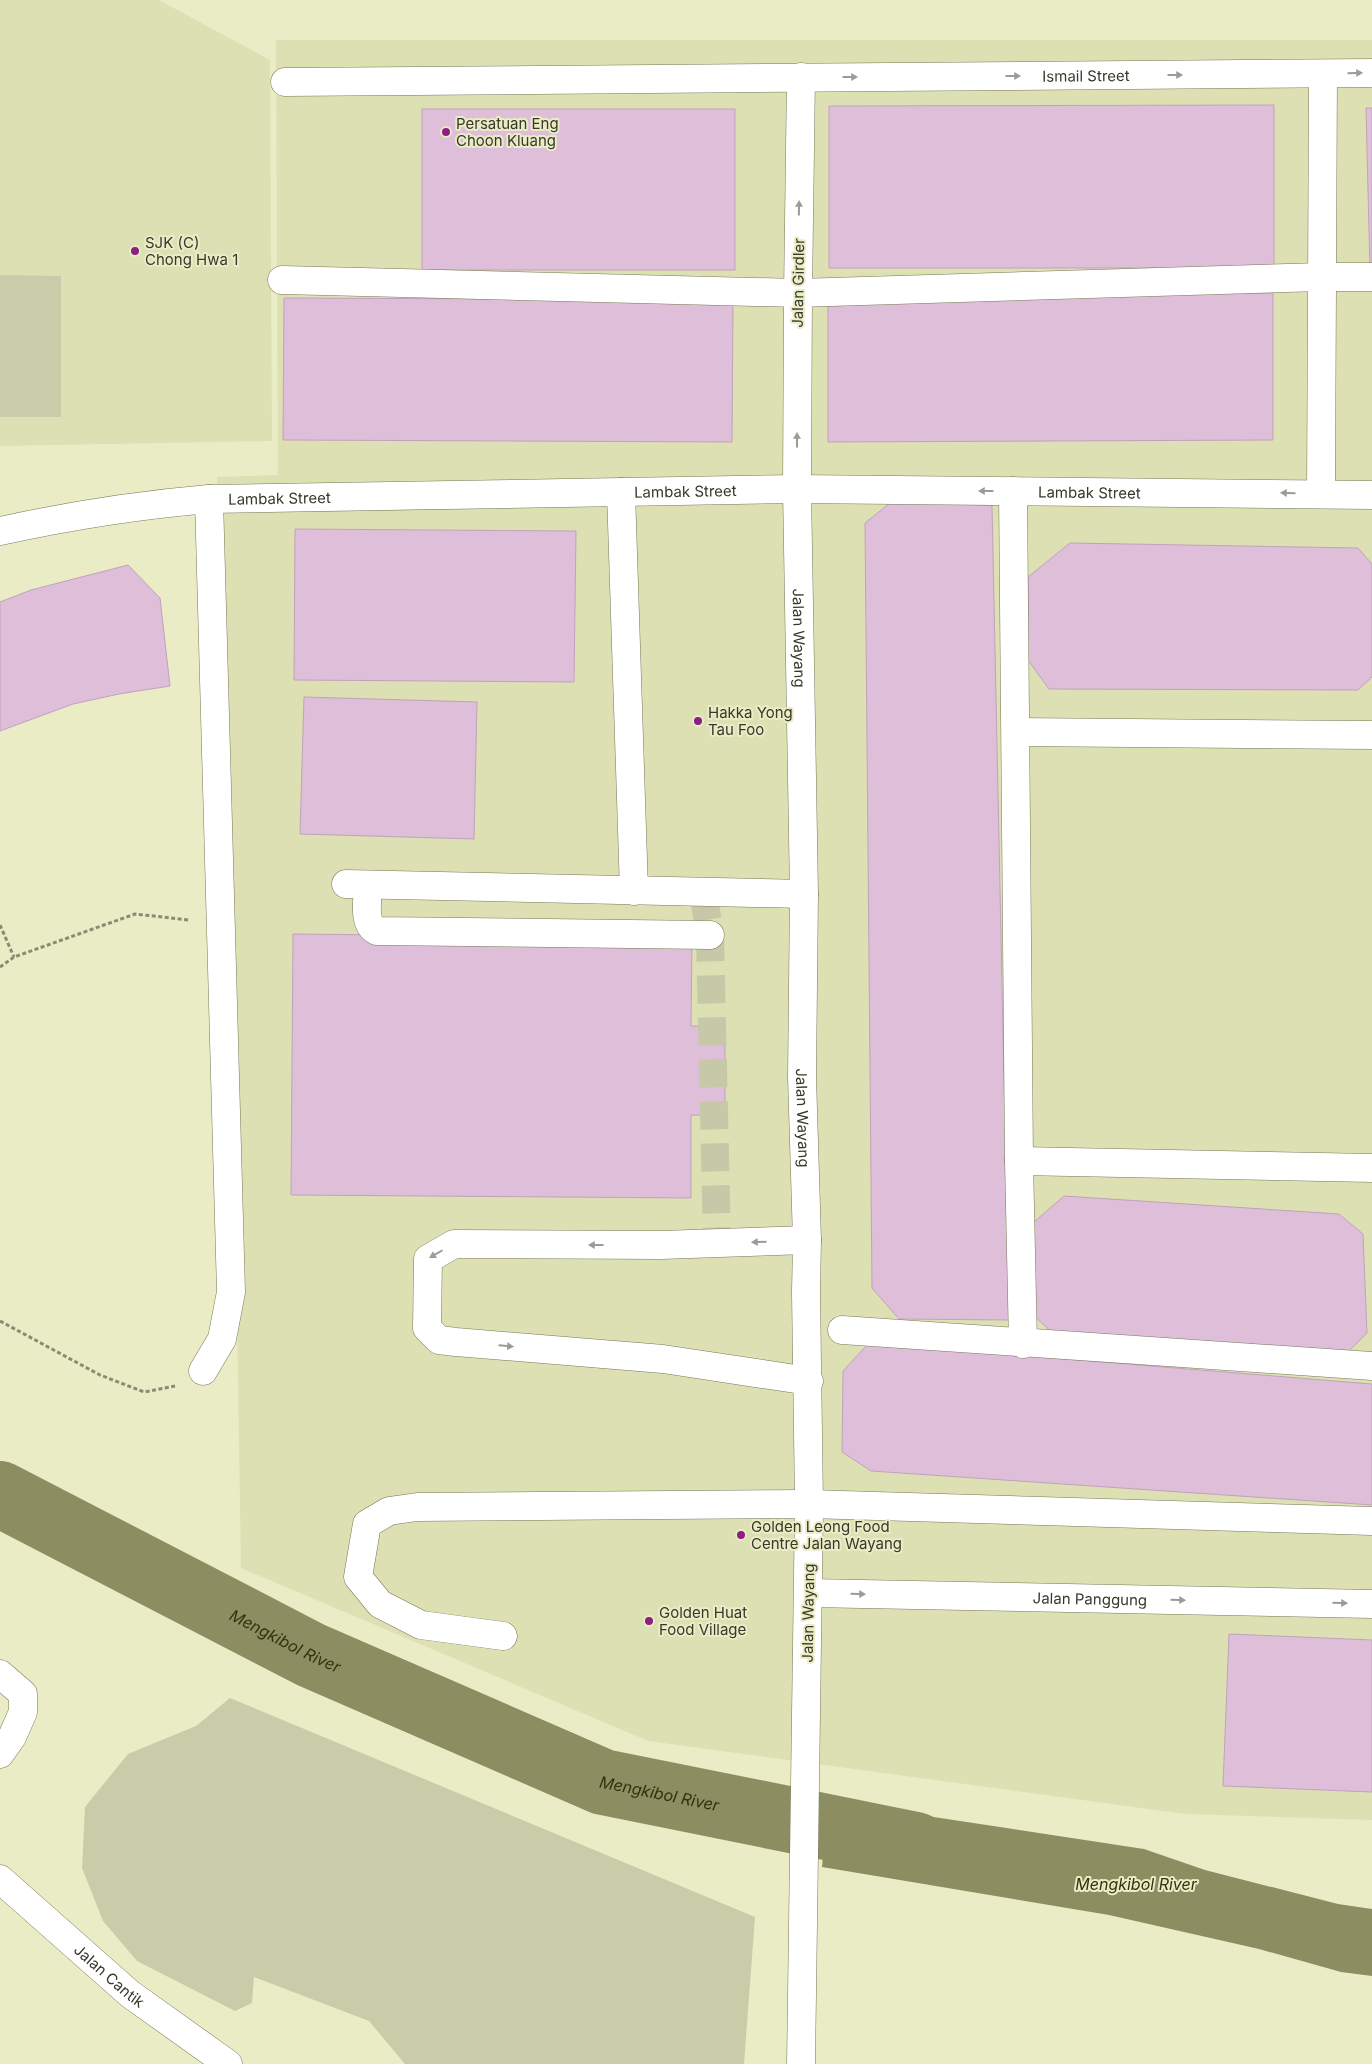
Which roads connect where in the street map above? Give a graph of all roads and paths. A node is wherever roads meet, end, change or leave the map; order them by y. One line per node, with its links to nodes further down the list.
1 (1372, 73): 2 (street, Ismail Street, one-way to 1)
2 (1324, 74): 3 (street, Ismail Street, one-way to 2); 5 (street)
3 (801, 77): 4 (street, Ismail Street); 8 (street, Jalan Girdler, one-way to 3)
4 (285, 82)
5 (1322, 277): 6 (street); 8 (street); 12 (street)
6 (1372, 277)
7 (282, 280): 8 (street)
8 (798, 293): 9 (street, Jalan Girdler, one-way to 8)
9 (797, 489): 10 (street, Lambak Street, one-way to 9); 11 (street, Lambak Street); 19 (street, Jalan Wayang)
10 (1013, 491): 12 (street, Lambak Street, one-way to 10); 16 (street)
11 (621, 492): 14 (street, Lambak Street); 18 (street)
12 (1321, 494): 13 (street, Lambak Street)
13 (1372, 495)
14 (209, 499): 15 (street, Lambak Street); 20 (street)
15 (0, 531)
16 (1016, 732): 17 (street); 25 (street)
17 (1372, 736)
18 (634, 891): 19 (street); 22 (street)
19 (804, 894): 27 (street, Jalan Wayang)
20 (220, 923): 23 (path); 32 (street)
21 (0, 925): 23 (path)
22 (710, 935)
23 (14, 957): 24 (path)
24 (0, 967)
25 (1019, 1161): 26 (street); 30 (street)
26 (1372, 1168)
27 (807, 1240): 33 (street, Jalan Wayang); 33 (street, one-way to 33)
28 (0, 1321): 32 (path)
29 (842, 1330): 30 (street)
30 (1023, 1344): 31 (street)
31 (1372, 1366)
32 (203, 1371)
33 (808, 1380): 34 (street, Jalan Wayang)
34 (809, 1504): 35 (street); 36 (street, Jalan Wayang); 38 (street)
35 (1372, 1522)
36 (809, 1593): 37 (street, Jalan Panggung, one-way to 37); 43 (street, Jalan Wayang)
37 (1372, 1604)
38 (502, 1636)
39 (0, 1674): 40 (street)
40 (0, 1754)
41 (3, 1885): 42 (street, Jalan Cantik)
42 (228, 2064)
43 (801, 2064)

